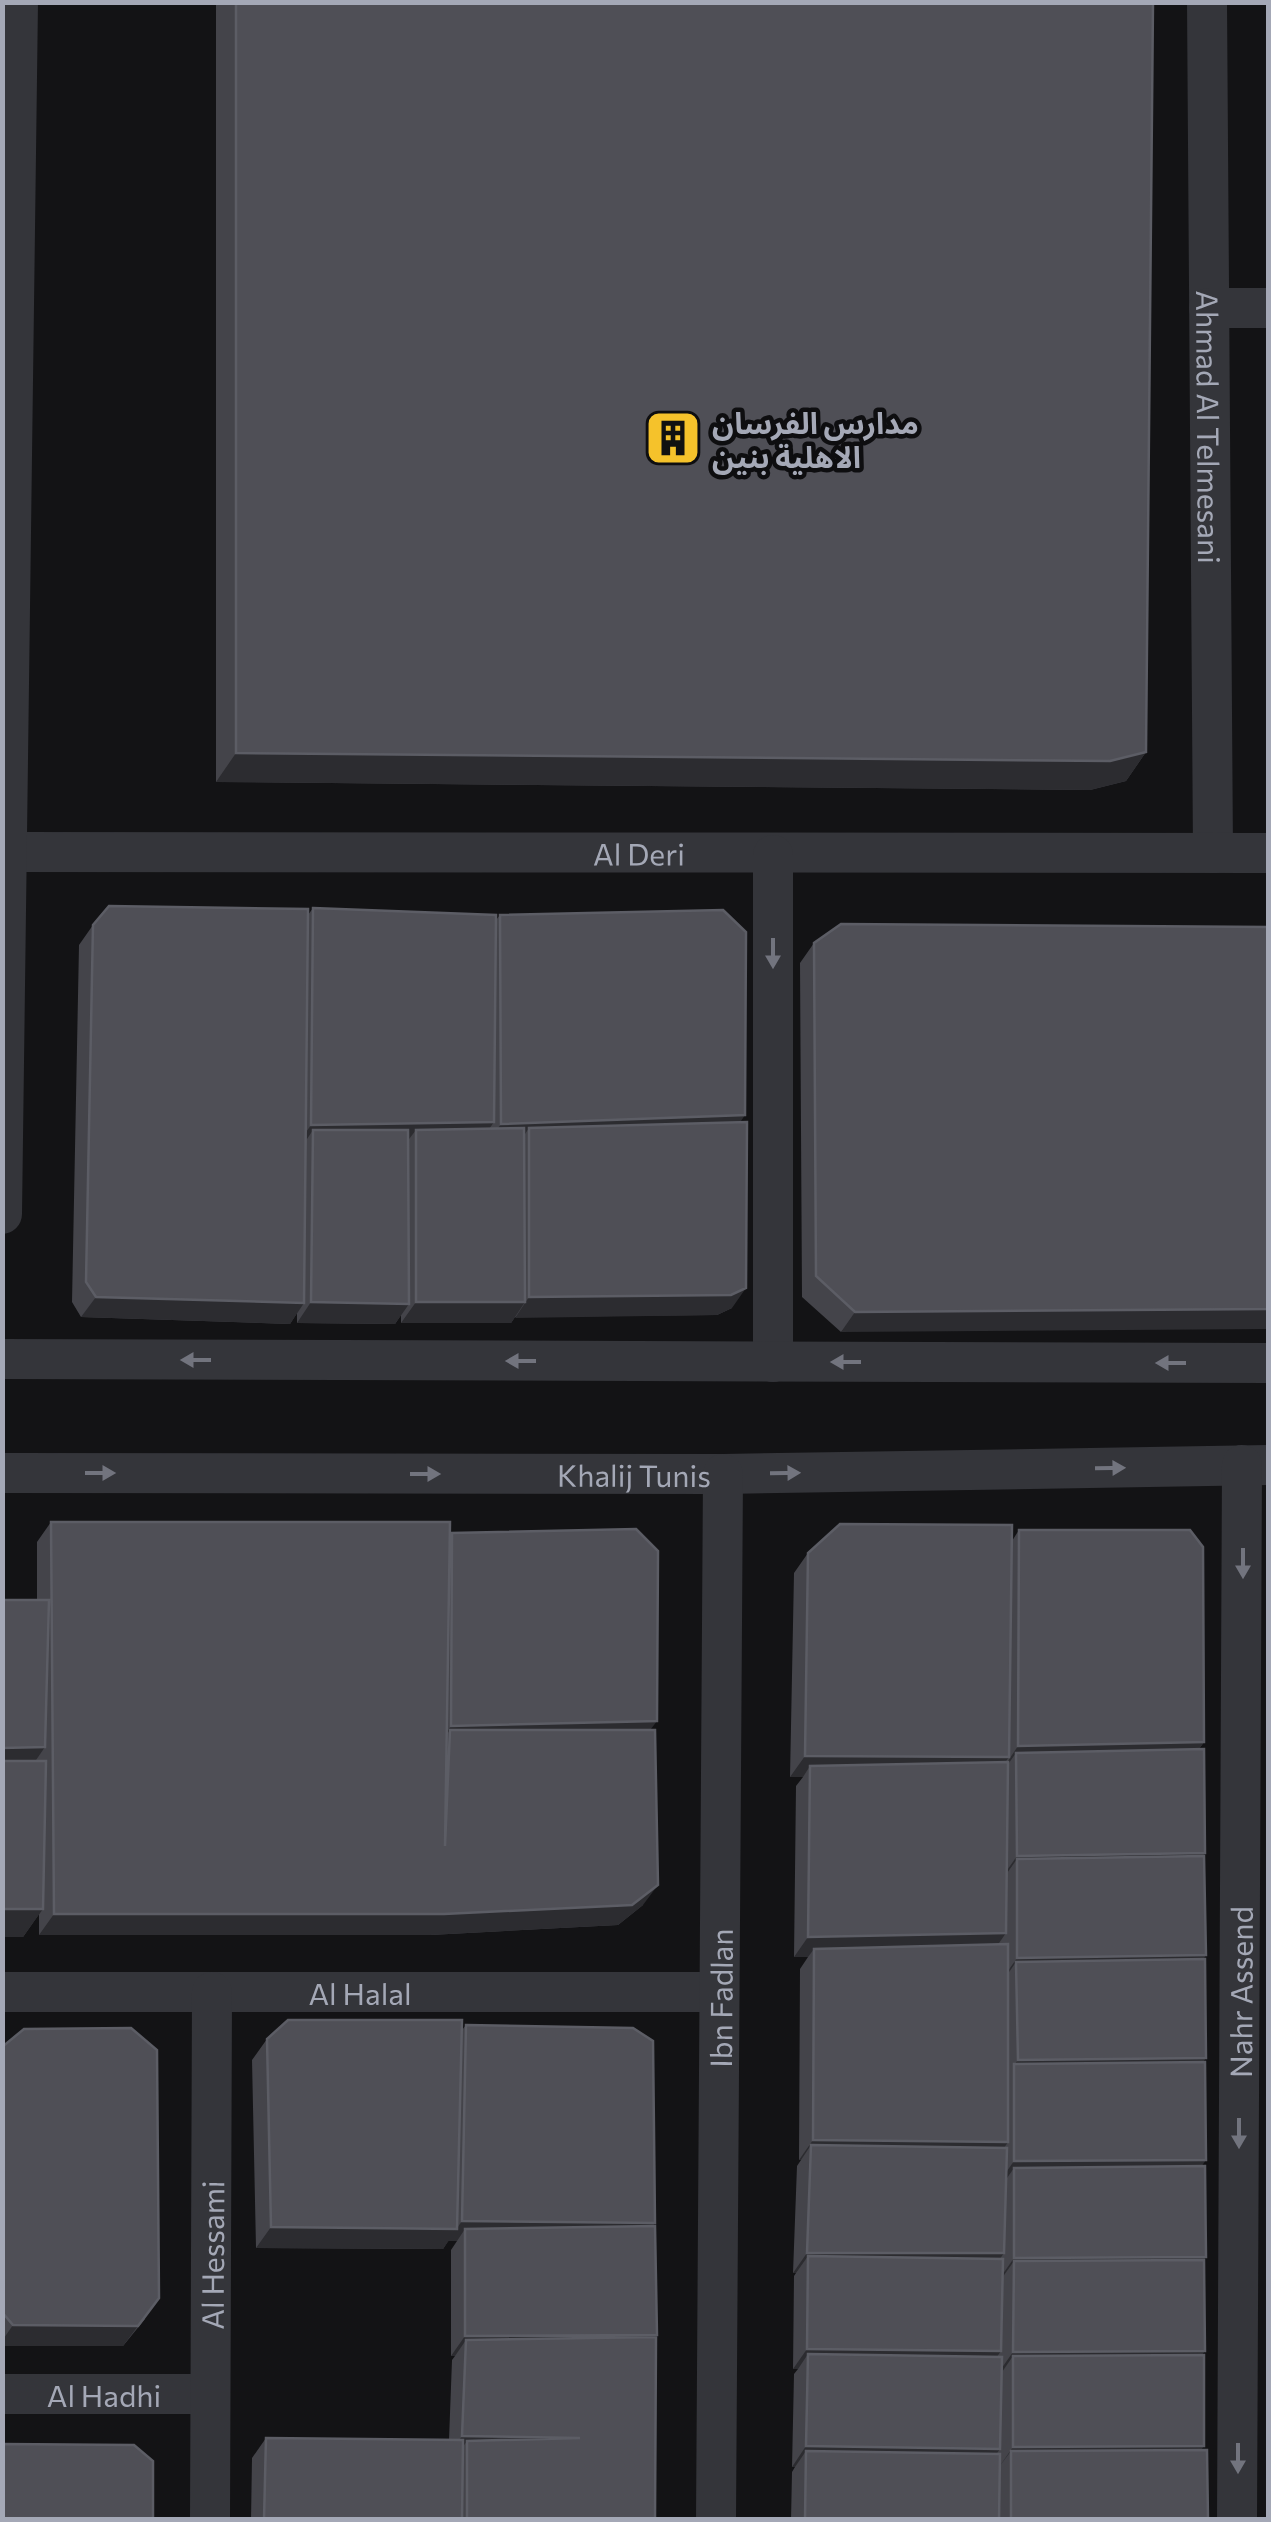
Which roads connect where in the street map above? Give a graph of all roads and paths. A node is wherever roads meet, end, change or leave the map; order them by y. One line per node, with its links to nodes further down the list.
1 (18, 2): 5 (street)
2 (1206, 2): 3 (street, Ahmad Al Telmesani)
3 (1209, 308): 4 (street); 6 (street, Ahmad Al Telmesani)
4 (1268, 308)
5 (9, 852): 8 (street, Al Deri); 9 (street)
6 (1214, 853): 7 (street, Al Deri); 8 (street, Al Deri)
7 (1268, 854)
8 (773, 855): 11 (street, one-way to 11)
9 (2, 1214)
10 (2, 1359): 11 (street, one-way to 10)
11 (773, 1362): 12 (street, one-way to 11)
12 (1268, 1364)
13 (1255, 1466): 15 (street, Khalij Tunis, one-way to 13); 16 (street, Nahr Assend, one-way to 16)
14 (2, 1473): 15 (street, Khalij Tunis, one-way to 15)
15 (723, 1474): 20 (street, Ibn Fadlan)
16 (1256, 1716): 17 (street, Nahr Assend)
17 (1255, 1779): 25 (street, Nahr Assend, one-way to 25)
18 (2, 1992): 19 (street, Al Halal)
19 (212, 1992): 20 (street, Al Halal); 22 (street, Al Hessami)
20 (716, 1992): 24 (street, Ibn Fadlan)
21 (2, 2394): 22 (street, Al Hadhi)
22 (208, 2394): 23 (street, Al Hessami)
23 (210, 2520)
24 (716, 2520)
25 (1237, 2520)

